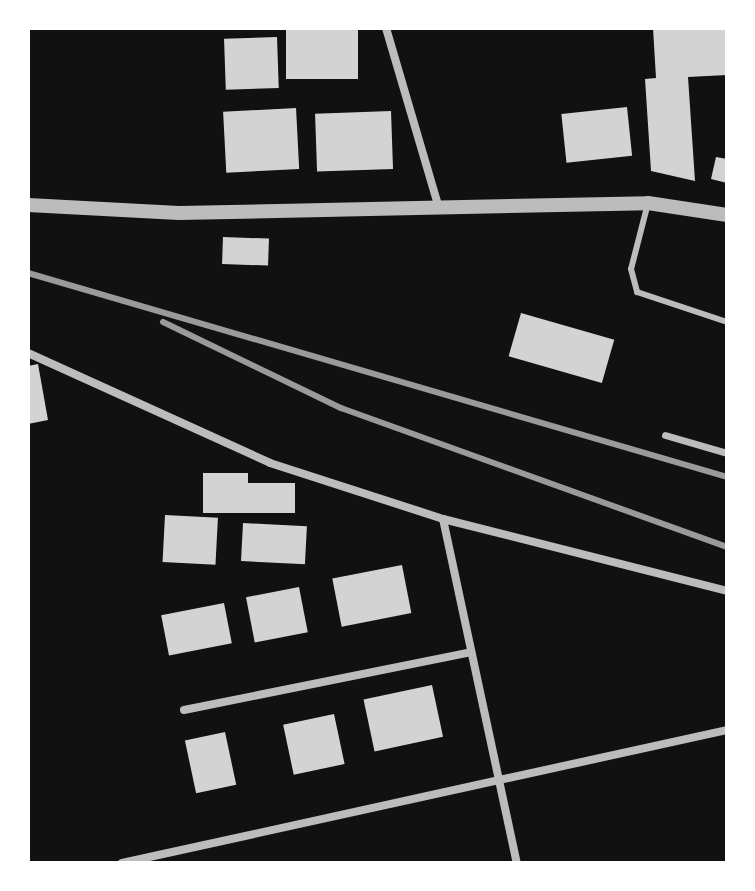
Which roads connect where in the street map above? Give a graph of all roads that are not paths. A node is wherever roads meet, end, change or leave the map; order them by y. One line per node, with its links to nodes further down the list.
1 (386, 28): 4 (street)
2 (648, 203): 4 (street); 5 (street); 6 (lane)
3 (28, 205): 4 (street)
4 (438, 205)
5 (727, 215)
6 (727, 322)
7 (28, 353): 10 (street)
8 (665, 435): 9 (street)
9 (727, 453)
10 (443, 519): 11 (street); 12 (street)
11 (727, 591)
12 (471, 652): 13 (street); 15 (street)
13 (184, 710)
14 (727, 730): 15 (street)
15 (499, 780): 16 (street); 17 (street)
16 (122, 863)
17 (517, 863)

